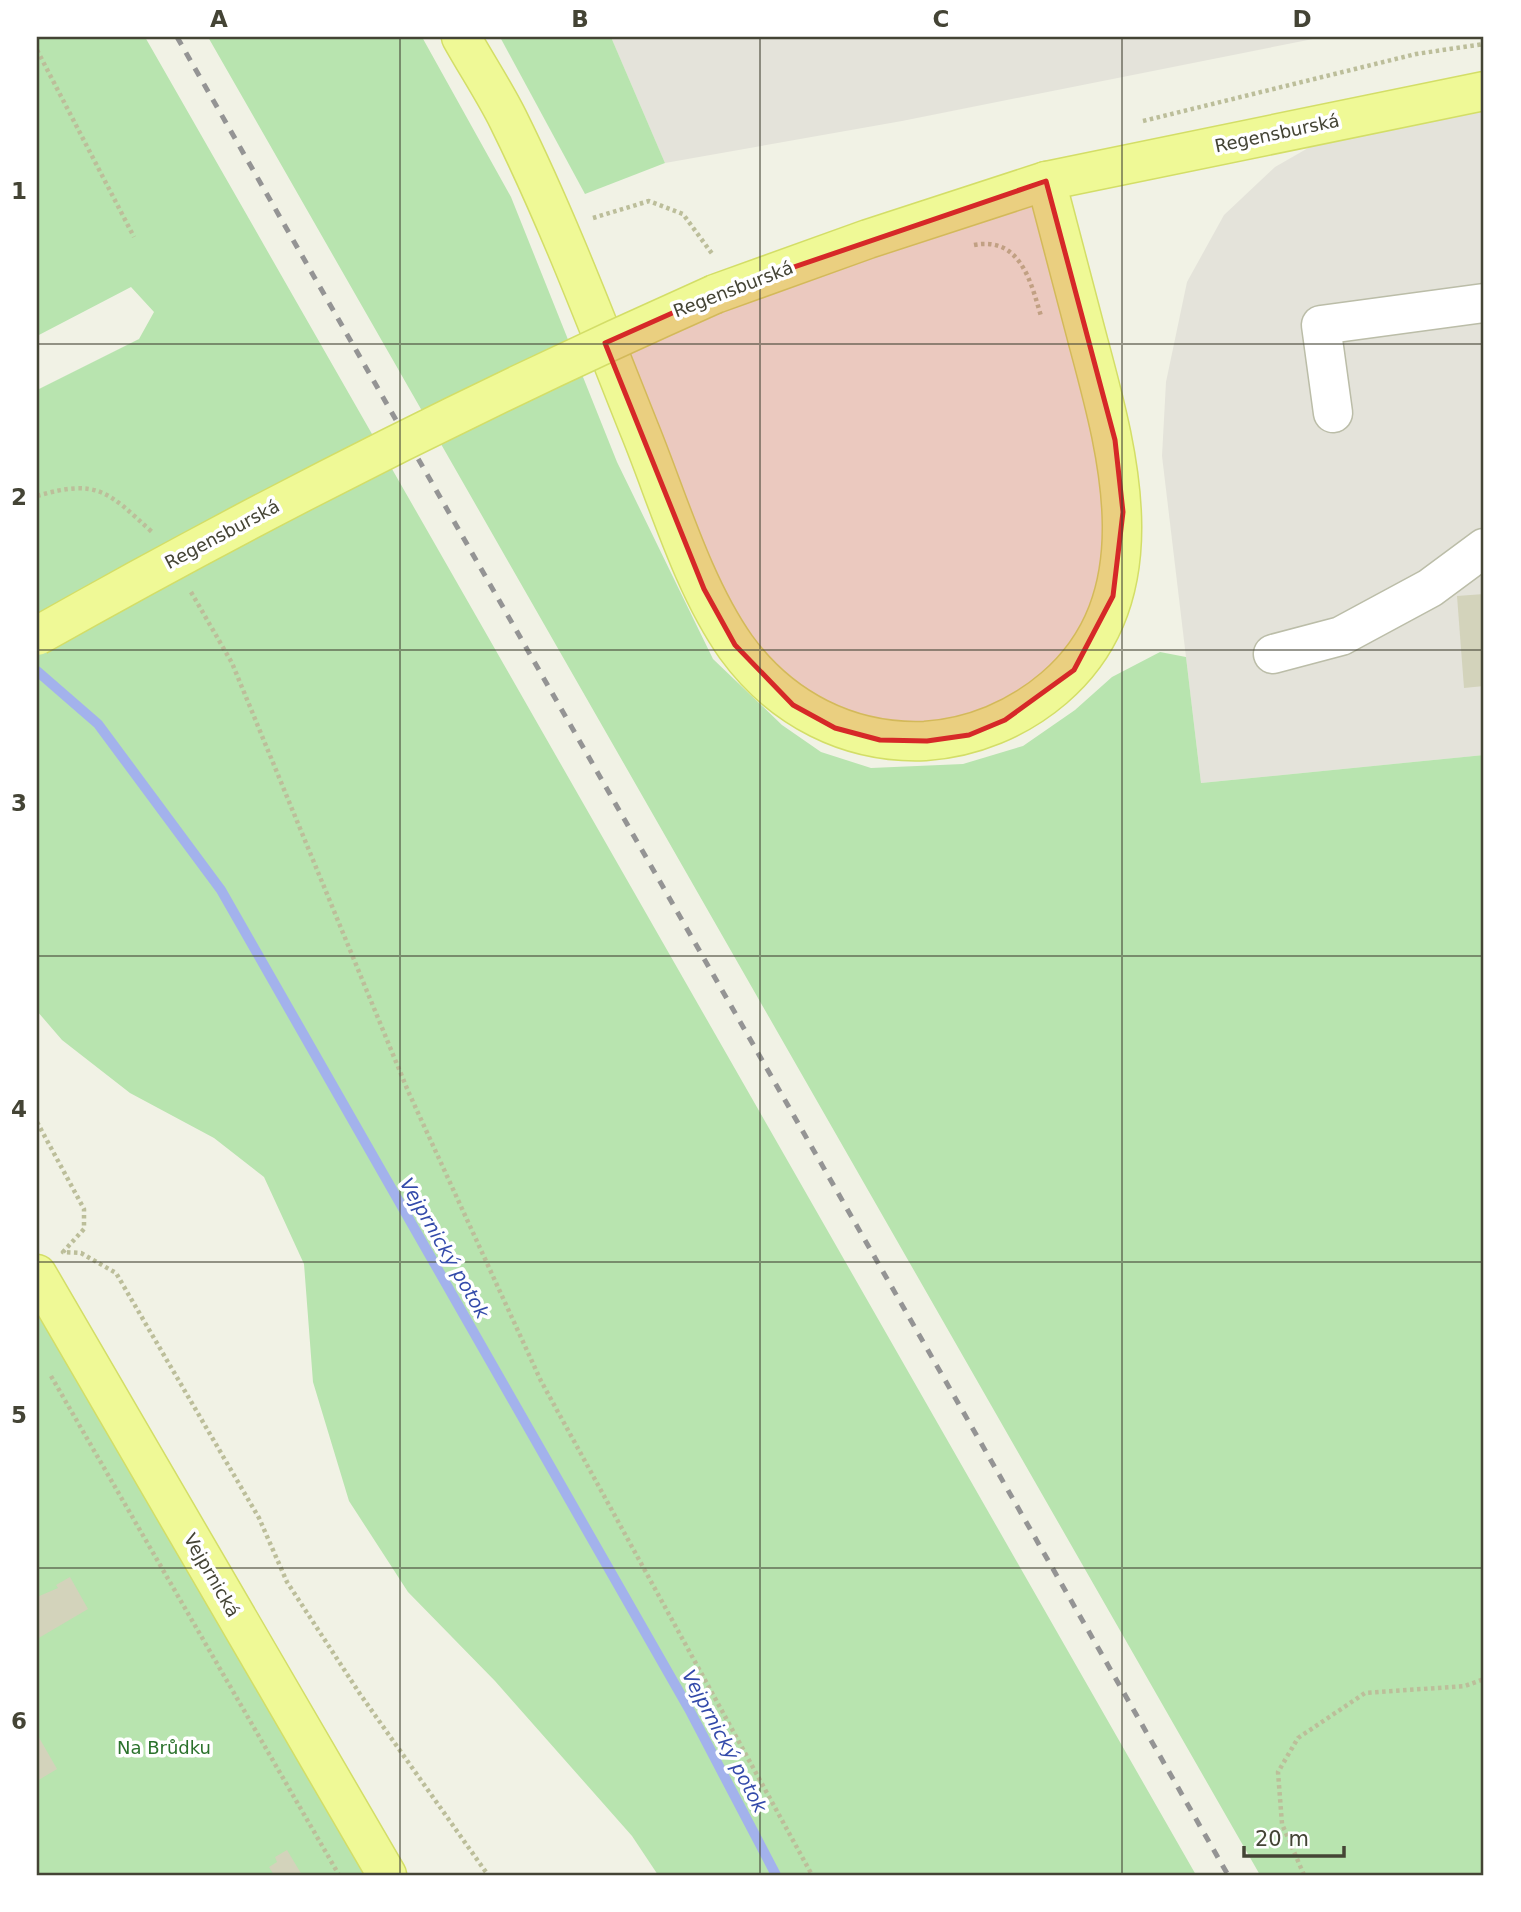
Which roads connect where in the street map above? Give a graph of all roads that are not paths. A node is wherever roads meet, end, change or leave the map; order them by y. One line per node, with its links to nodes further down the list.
1 (461, 37): 3 (main road)
2 (1484, 91): 3 (main road, Regensburská)
3 (1046, 181): 7 (main road, Regensburská, bridge)
4 (1484, 303): 5 (lane)
5 (1333, 413)
6 (1484, 548): 8 (lane)
7 (37, 636)
8 (1273, 654)
9 (37, 1274): 10 (main road, Vejprnická)
10 (387, 1875)

